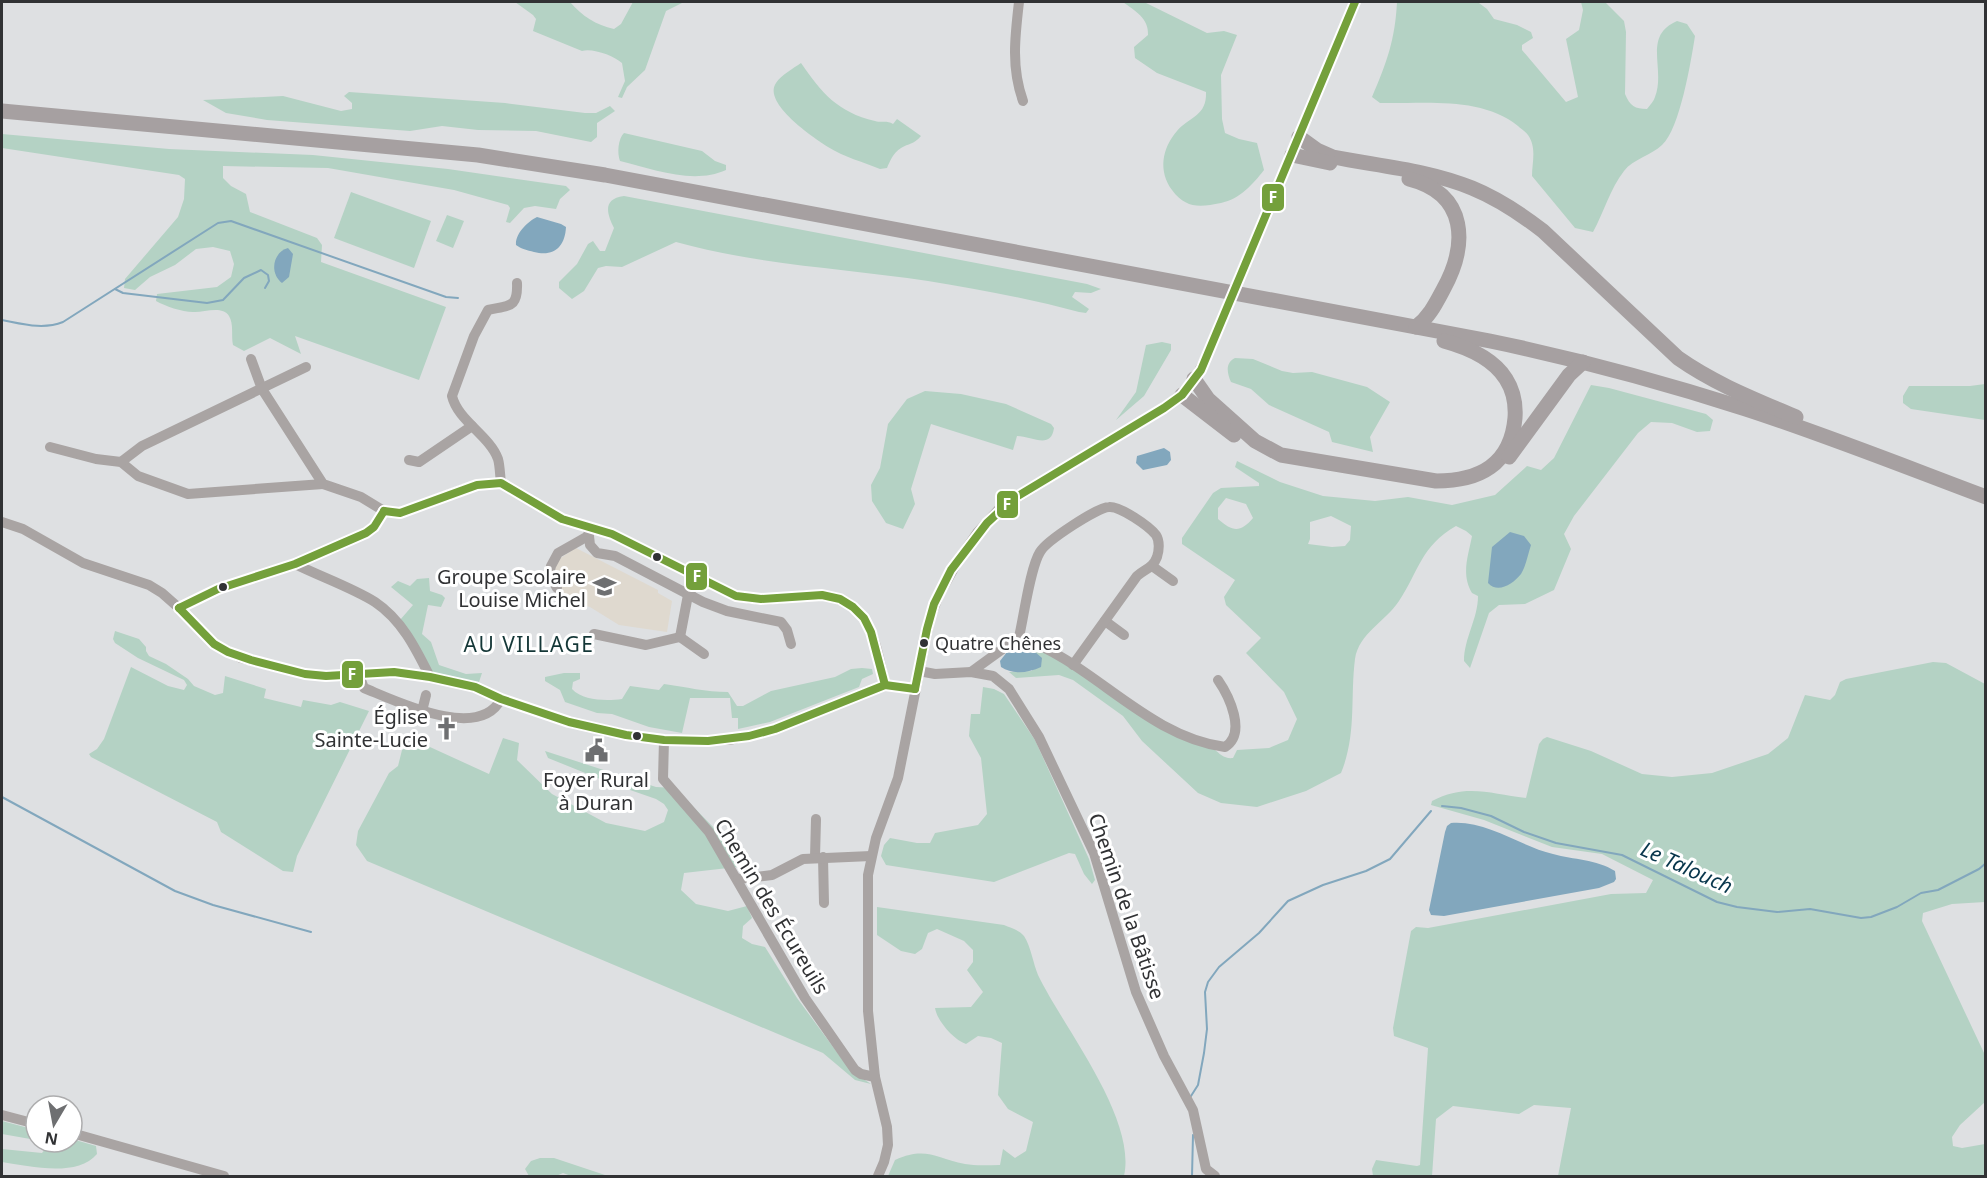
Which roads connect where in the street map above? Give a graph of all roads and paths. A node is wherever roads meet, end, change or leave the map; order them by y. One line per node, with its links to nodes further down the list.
1 (1019, 2): 3 (street)
2 (1355, 2): 5 (street)
3 (1023, 101)
4 (2, 111): 8 (highway)
5 (1299, 137): 6 (street); 17 (highway)
6 (1292, 155): 8 (highway); 12 (street, bridge)
7 (517, 283): 15 (street)
8 (1409, 326): 10 (highway); 12 (highway)
9 (251, 359): 13 (street)
10 (1583, 362): 14 (highway); 17 (highway)
11 (306, 367): 13 (street)
12 (1194, 379): 14 (street)
13 (262, 389): 19 (street); 21 (street)
14 (1182, 395): 41 (street)
15 (472, 426): 18 (street); 20 (street)
16 (50, 447): 19 (street)
17 (1879, 458): 22 (highway)
18 (409, 460)
19 (121, 462): 21 (street)
20 (501, 483): 23 (street); 25 (street)
21 (322, 484): 23 (street)
22 (1986, 497)
23 (384, 510): 26 (street)
24 (2, 522): 32 (street)
25 (588, 532): 28 (street); 30 (street); 31 (street)
26 (295, 564): 32 (street); 44 (street)
27 (1152, 566): 29 (street); 33 (street); 37 (street)
28 (698, 579): 31 (street); 46 (street)
29 (1173, 581)
30 (557, 588)
31 (688, 595): 36 (street); 38 (street)
32 (179, 609): 43 (street)
33 (1105, 621): 35 (street); 40 (street)
34 (594, 634): 36 (street)
35 (1124, 635)
36 (680, 637): 39 (street)
37 (1019, 637): 40 (street); 42 (street)
38 (791, 644)
39 (704, 654)
40 (1073, 665): 45 (street)
41 (919, 671): 42 (street); 47 (street)
42 (971, 672): 63 (street, Chemin de la Bâtisse)
43 (359, 675): 44 (street); 50 (street)
44 (430, 677): 49 (street)
45 (1218, 680)
46 (885, 685): 47 (street); 51 (street)
47 (915, 689): 53 (street)
48 (426, 695): 50 (street)
49 (501, 699): 50 (street); 51 (street)
50 (422, 711)
51 (664, 740): 55 (street, Chemin des Écureuils)
52 (816, 819): 54 (street)
53 (871, 856): 54 (street); 57 (street)
54 (819, 857): 55 (street); 56 (street)
55 (738, 879): 57 (street, Chemin des Écureuils)
56 (824, 903)
57 (875, 1077): 62 (street)
58 (2, 1115): 59 (street)
59 (24, 1121)
60 (84, 1136): 61 (street)
61 (224, 1176)
62 (878, 1176)
63 (1215, 1176)

